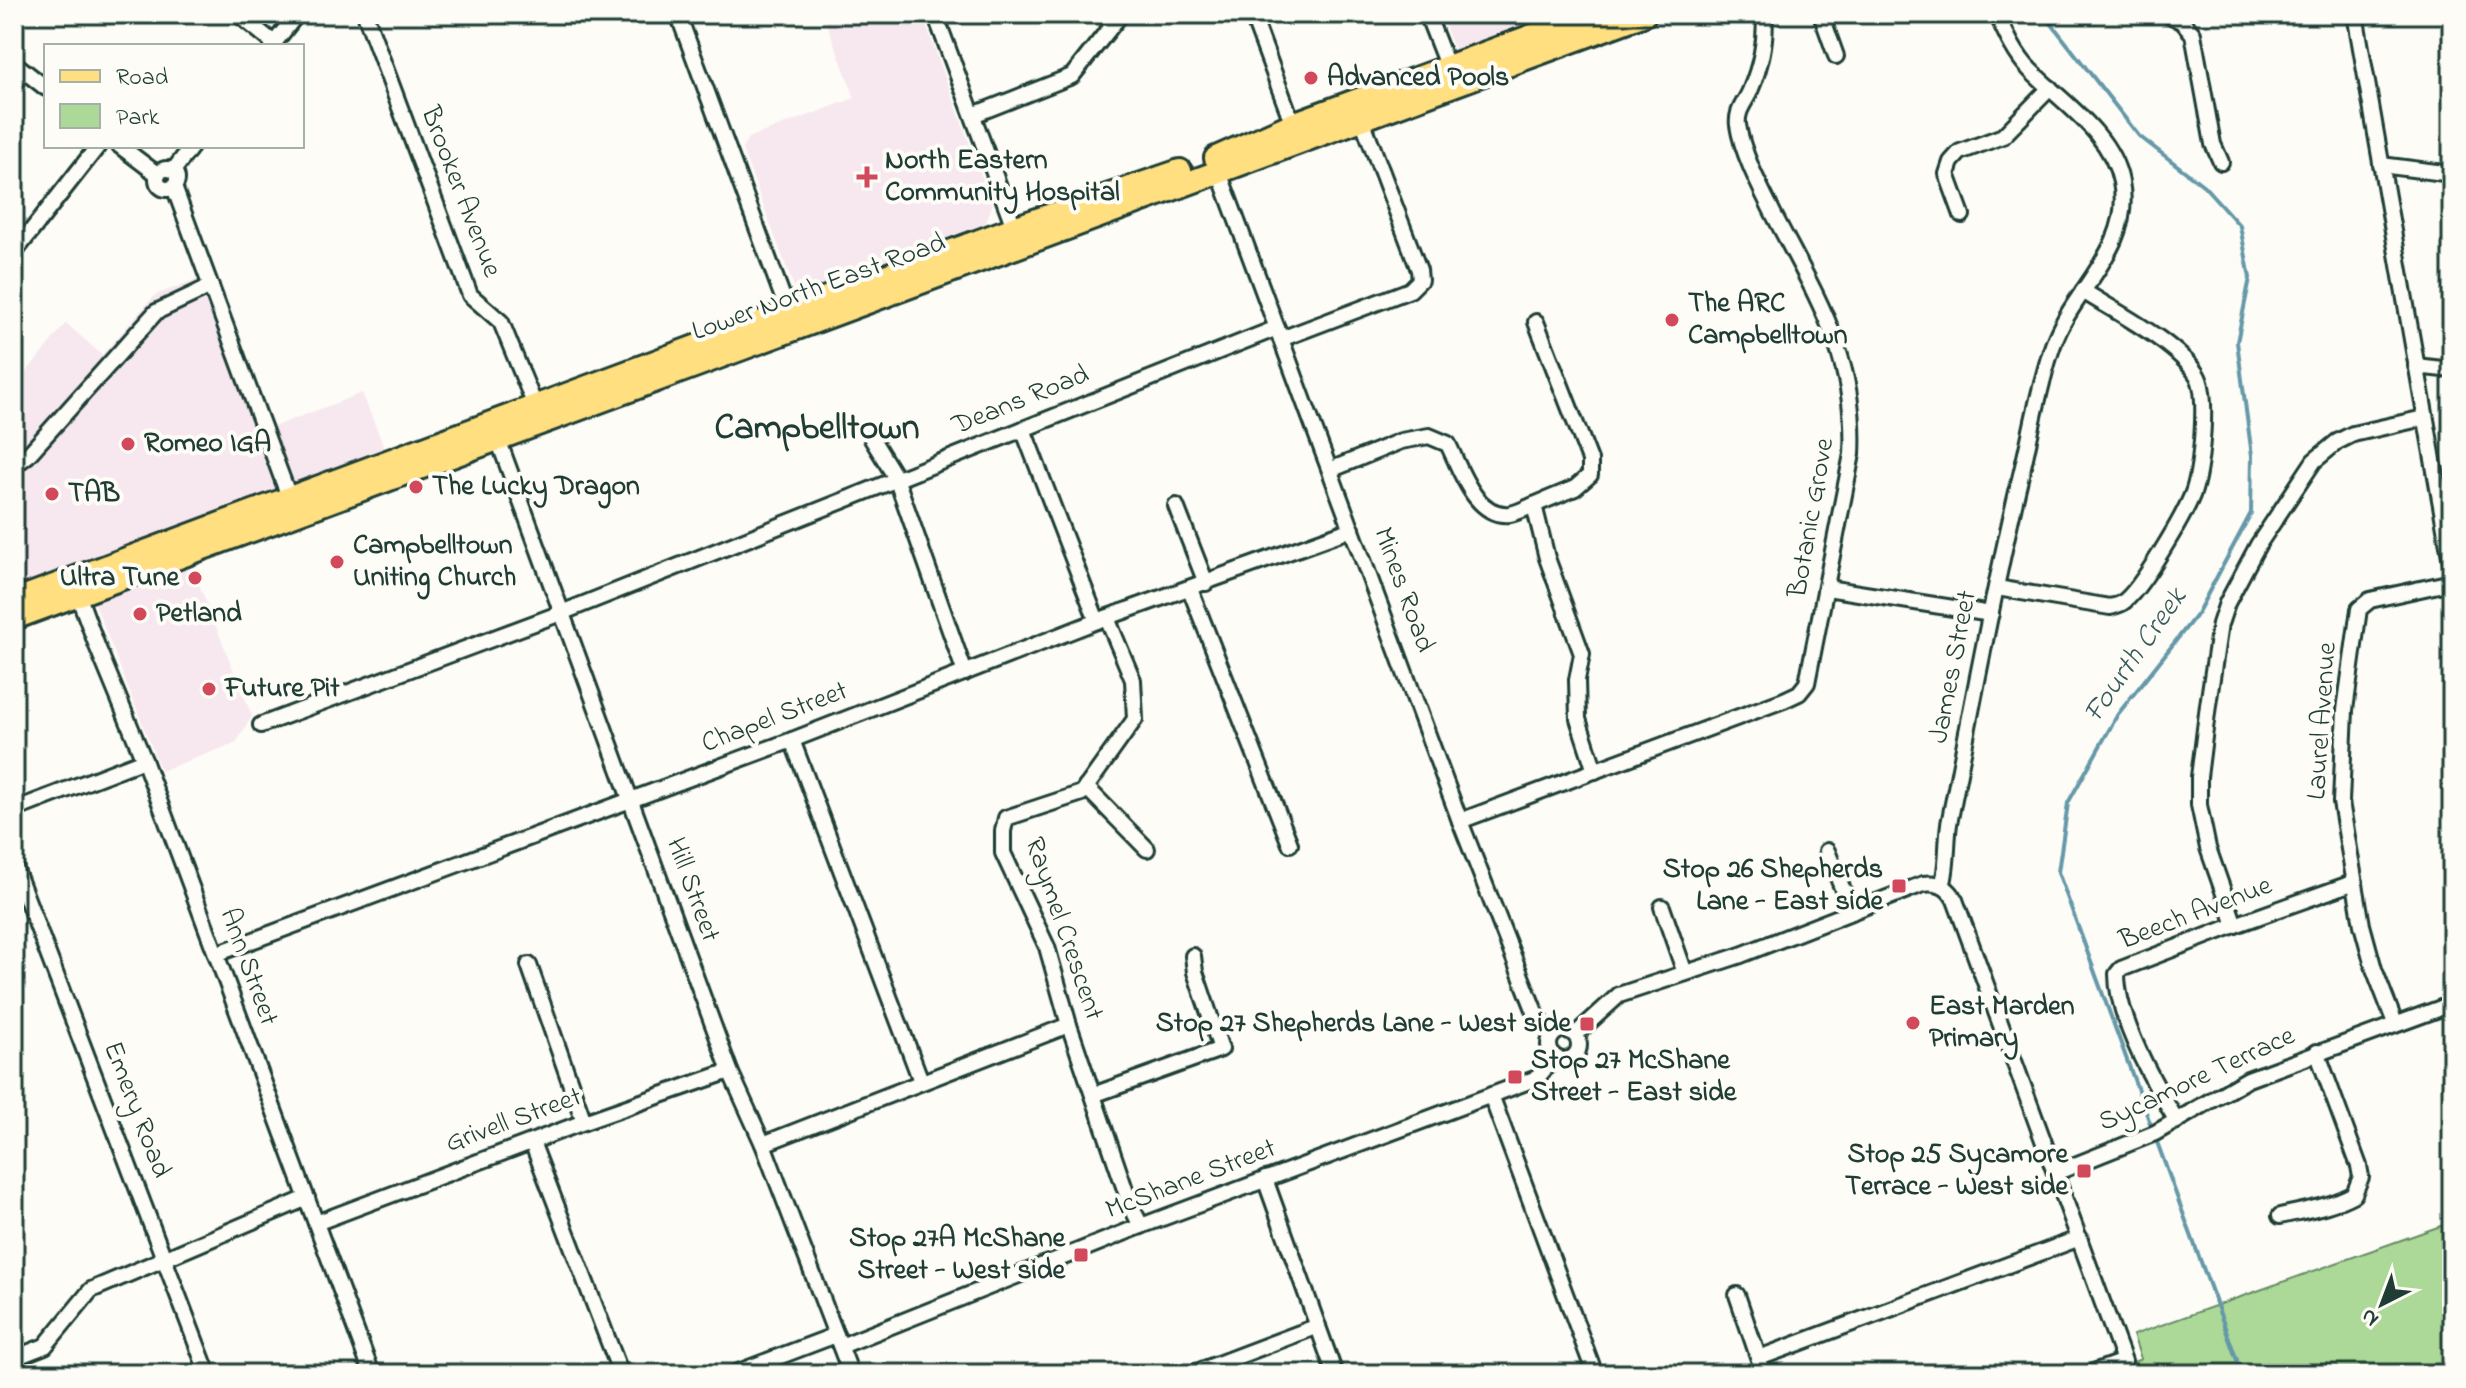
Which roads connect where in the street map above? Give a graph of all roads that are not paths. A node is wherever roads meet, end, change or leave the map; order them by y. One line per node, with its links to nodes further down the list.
1 (238, 14): 16 (street)
2 (297, 14): 16 (street)
3 (365, 14): 45 (street, Brooker Avenue)
4 (678, 14): 40 (street)
5 (935, 14): 22 (street)
6 (1121, 14): 22 (street)
7 (1252, 14): 24 (street)
8 (1427, 14): 19 (street)
9 (1592, 14): 19 (main road, Lower North East Road)
10 (1645, 14): 19 (main road, Lower North East Road)
11 (1764, 14): 61 (street, Botanic Grove)
12 (1821, 14): 17 (street)
13 (1997, 14): 21 (street, James Street)
14 (2168, 14): 28 (street)
15 (2355, 14): 29 (street)
16 (273, 44)
17 (1836, 56)
18 (14, 63): 20 (street)
19 (1450, 75): 23 (main road, Lower North East Road); 24 (main road, Lower North East Road)
20 (44, 86)
21 (2050, 88): 35 (street); 39 (street, James Street)
22 (973, 115): 36 (street)
23 (1361, 117): 24 (main road, Lower North East Road); 42 (street, Deans Road)
24 (1296, 132): 30 (main road, Lower North East Road)
25 (96, 148): 37 (street)
26 (123, 148): 32 (street)
27 (190, 148): 31 (street)
28 (2221, 162)
29 (2381, 165): 33 (street); 43 (street)
30 (1216, 166): 36 (main road, Lower North East Road); 42 (street, Mines Road)
31 (173, 171): 32 (street); 34 (street)
32 (157, 174): 34 (street)
33 (2452, 174)
34 (174, 187): 38 (street)
35 (1962, 215)
36 (1018, 237): 40 (main road, Lower North East Road)
37 (14, 253)
38 (211, 286): 50 (street); 54 (street)
39 (2083, 291): 62 (street, James Street); 62 (street)
40 (791, 320): 45 (main road, Lower North East Road)
41 (1536, 322): 53 (street)
42 (1279, 333): 47 (street, Deans Road); 51 (street, Mines Road)
43 (2416, 366): 44 (street); 46 (street)
44 (2452, 370)
45 (539, 413): 48 (main road, Lower North East Road)
46 (2424, 418): 57 (street); 86 (street)
47 (1023, 429): 52 (street, Deans Road); 68 (street, Raymel Crescent)
48 (494, 430): 54 (main road, Lower North East Road); 65 (street, Hill Street)
49 (872, 439): 52 (street)
50 (14, 462)
51 (1330, 470): 53 (street); 56 (street, Mines Road)
52 (896, 478): 65 (street, Deans Road); 69 (street)
53 (1534, 505): 73 (street)
54 (292, 506): 60 (main road, Lower North East Road)
55 (1176, 506): 59 (street)
56 (1352, 529): 59 (street, Chapel Street); 77 (street, Mines Road)
57 (2452, 568)
58 (2452, 582): 82 (street, Laurel Avenue)
59 (1206, 583): 63 (street, Chapel Street)
60 (76, 587): 64 (main road, Lower North East Road); 67 (main road, Lower North East Road); 72 (street, Ann Street)
61 (1827, 588): 66 (street); 73 (street, Botanic Grove)
62 (1997, 588): 66 (street, James Street)
63 (1190, 589): 68 (street, Chapel Street); 78 (street)
64 (14, 601)
65 (561, 613): 70 (street, Deans Road); 75 (street, Hill Street)
66 (1991, 614): 83 (street, James Street)
67 (14, 618)
68 (1102, 620): 69 (street, Chapel Street); 74 (street, Raymel Crescent)
69 (965, 673): 71 (street, Chapel Street)
70 (261, 725)
71 (792, 740): 75 (street, Chapel Street); 99 (street)
72 (144, 760): 76 (street); 87 (street, Ann Street)
73 (1595, 771): 77 (street, Botanic Grove)
74 (1086, 787): 79 (street); 93 (street, Raymel Crescent)
75 (631, 799): 87 (street, Chapel Street); 98 (street, Hill Street)
76 (14, 810)
77 (1460, 821): 94 (street, Mines Road)
78 (1290, 844)
79 (1147, 849)
80 (1827, 851): 85 (street)
81 (14, 865): 113 (street, Emery Road)
82 (2355, 882): 86 (street, Beech Avenue); 92 (street, Laurel Avenue)
83 (1942, 886): 85 (street); 106 (street)
84 (1662, 907): 90 (street)
85 (1852, 912): 90 (street)
86 (2235, 925): 102 (street, Beech Avenue)
87 (216, 954): 108 (street, Ann Street)
88 (1193, 956): 100 (street)
89 (529, 965): 103 (street)
90 (1685, 973): 95 (street)
91 (2452, 1004): 92 (street, Sycamore Terrace)
92 (2395, 1023): 96 (street, Sycamore Terrace)
93 (1069, 1025): 99 (street); 100 (street, Raymel Crescent)
94 (1553, 1034): 95 (street); 97 (street)
95 (1575, 1035): 97 (street)
96 (2317, 1052): 102 (street, Sycamore Terrace); 109 (street)
97 (1555, 1057): 101 (street, McShane Street)
98 (730, 1071): 103 (street, Grivell Street); 105 (street, Hill Street)
99 (921, 1081): 105 (street)
100 (1093, 1095): 111 (street, Raymel Crescent)
101 (1491, 1095): 107 (street, McShane Street); 126 (street)
102 (2177, 1121): 106 (street, Sycamore Terrace)
103 (584, 1122): 104 (street, Grivell Street)
104 (532, 1142): 110 (street, Grivell Street); 121 (street)
105 (763, 1144): 116 (street, Hill Street)
106 (2055, 1173): 112 (street)
107 (1265, 1179): 111 (street, McShane Street); 115 (street)
108 (307, 1198): 110 (street, Ann Street); 113 (street)
109 (2280, 1216)
110 (316, 1223): 120 (street, Ann Street)
111 (1141, 1226): 116 (street, McShane Street)
112 (2080, 1238): 118 (street); 128 (street)
113 (165, 1258): 117 (street); 119 (street, Emery Road)
114 (1737, 1295): 118 (street)
115 (1318, 1326): 124 (street); 125 (street)
116 (838, 1340): 122 (street, McShane Street); 123 (street, Hill Street)
117 (14, 1358)
118 (1759, 1358): 127 (street)
119 (208, 1374)
120 (372, 1374)
121 (621, 1374)
122 (733, 1374)
123 (851, 1374)
124 (1191, 1374)
125 (1335, 1374)
126 (1595, 1374)
127 (1764, 1374)
128 (2088, 1374)

